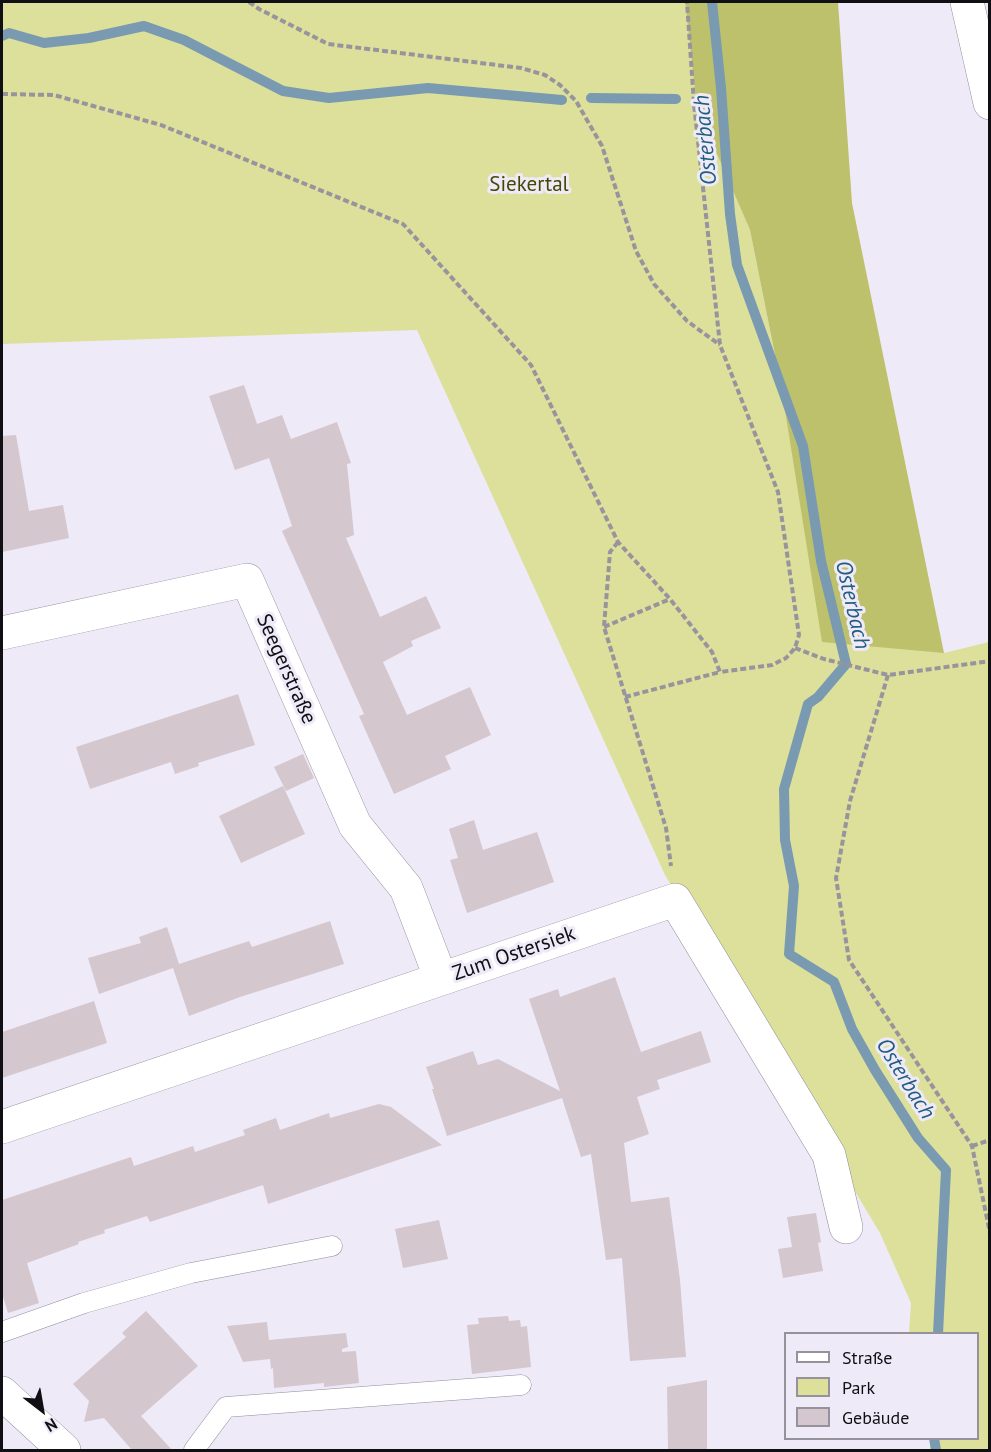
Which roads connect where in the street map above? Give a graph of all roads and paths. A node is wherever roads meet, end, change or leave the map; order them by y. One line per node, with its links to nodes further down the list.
1 (249, 2): 6 (path)
2 (687, 2): 6 (path)
3 (967, 2): 5 (street)
4 (2, 94): 7 (path)
5 (990, 104)
6 (720, 345): 11 (path)
7 (618, 542): 8 (path); 9 (path)
8 (670, 599): 9 (path); 13 (path)
9 (604, 627): 15 (path)
10 (2, 633): 17 (street, Seegerstraße)
11 (795, 648): 13 (path); 14 (path)
12 (990, 661): 14 (path)
13 (720, 672): 15 (path)
14 (888, 675): 20 (path)
15 (625, 697): 16 (path)
16 (675, 900): 17 (street, Zum Ostersiek); 21 (street)
17 (441, 979): 18 (street, Zum Ostersiek)
18 (2, 1127)
19 (990, 1140): 20 (path)
20 (972, 1146): 22 (path)
21 (846, 1227)
22 (990, 1233)
23 (332, 1246): 24 (lane)
24 (2, 1332)
25 (521, 1385): 28 (lane)
26 (2, 1393): 27 (street)
27 (64, 1450)
28 (194, 1450)

